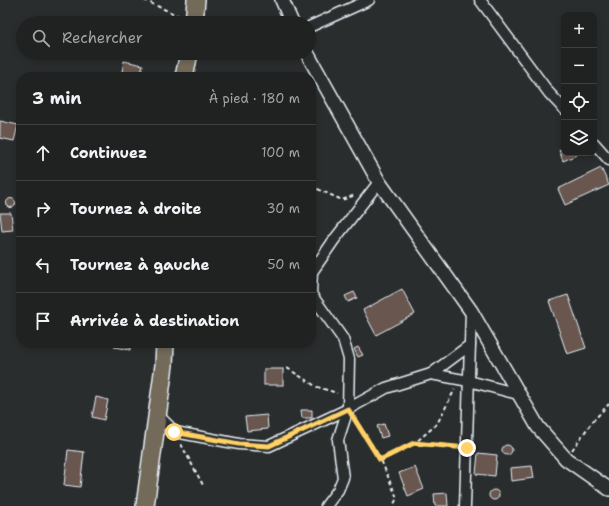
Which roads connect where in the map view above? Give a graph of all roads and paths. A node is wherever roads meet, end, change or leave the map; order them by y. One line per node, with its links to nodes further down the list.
1 (144, 0): 6 (path)
2 (196, 0): 7 (highway)
3 (282, 0): 8 (street)
4 (369, 0): 9 (street)
5 (480, 0): 13 (street)
6 (179, 16)
7 (191, 16)
8 (289, 16)
9 (316, 23)
10 (188, 60): 12 (highway)
11 (311, 60): 16 (street)
12 (185, 72)
13 (561, 106)
14 (597, 146): 15 (street)
15 (609, 160)
16 (378, 182): 19 (street); 21 (street)
17 (316, 188): 18 (path)
18 (360, 194)
19 (316, 266)
20 (316, 301): 28 (street)
21 (471, 311): 22 (street); 27 (street)
22 (470, 345): 25 (street); 26 (street)
23 (165, 348): 31 (highway)
24 (288, 368): 28 (path)
25 (431, 374): 26 (street); 30 (street)
26 (464, 380): 27 (street); 33 (path); 34 (street)
27 (518, 394): 35 (street)
28 (348, 396): 30 (street)
29 (609, 404): 35 (path)
30 (348, 409): 32 (street); 36 (path); 40 (street)
31 (157, 414): 32 (street); 39 (highway)
32 (174, 432): 37 (path)
33 (414, 443): 34 (path); 36 (path)
34 (467, 448): 42 (street)
35 (566, 459): 38 (street)
36 (380, 460): 41 (path)
37 (204, 487)
38 (609, 489)
39 (145, 506)
40 (326, 506)
41 (393, 506)
42 (465, 506)

